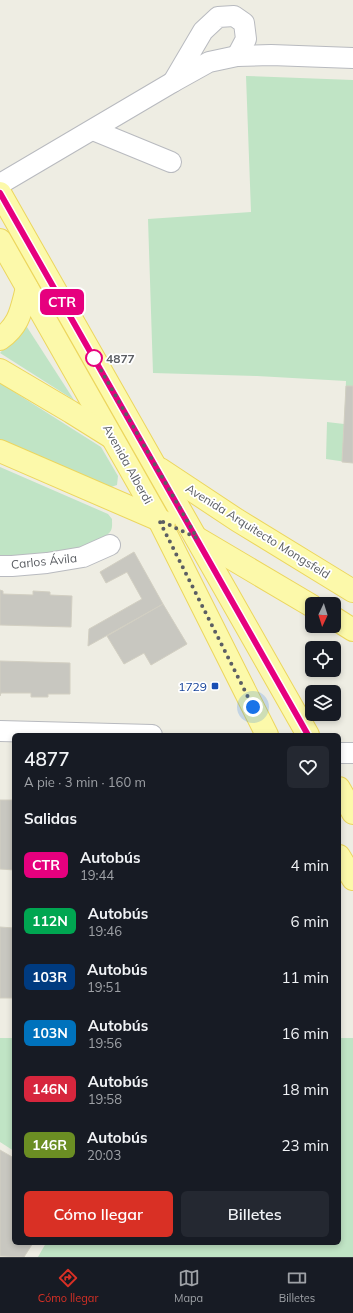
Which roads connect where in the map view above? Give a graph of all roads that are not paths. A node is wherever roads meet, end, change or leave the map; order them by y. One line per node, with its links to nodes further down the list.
1 (237, 56): 2 (street); 3 (street); 3 (street)
2 (353, 58)
3 (173, 82): 4 (street)
4 (93, 130): 5 (street); 6 (street)
5 (171, 162)
6 (0, 184)
7 (0, 193): 14 (main road, Avenida Alberdi)
8 (0, 240): 9 (main road, Avenida Alberdi)
9 (27, 288): 10 (main road); 12 (main road, Avenida Alberdi)
10 (0, 339)
11 (0, 370): 12 (main road, Avenida Arquitecto Mongsfeld)
12 (115, 440): 14 (main road, Avenida Arquitecto Mongsfeld); 15 (main road, Avenida Alberdi)
13 (0, 451): 15 (main road)
14 (156, 467): 16 (main road, Avenida Alberdi); 19 (main road, Avenida Arquitecto Mongsfeld)
15 (159, 520): 16 (main road); 25 (main road, Avenida Alberdi)
16 (197, 538): 20 (main road); 26 (main road, Avenida Alberdi)
17 (110, 545): 18 (street, Carlos Ávila)
18 (0, 566)
19 (353, 591)
20 (305, 602)
21 (341, 622): 22 (main road)
22 (353, 630)
23 (0, 731): 24 (street)
24 (76, 733)
25 (267, 733)
26 (307, 733)
27 (341, 753): 28 (street)
28 (353, 754)
29 (341, 792): 30 (main road)
30 (353, 813)
31 (341, 859): 32 (main road)
32 (353, 879)

